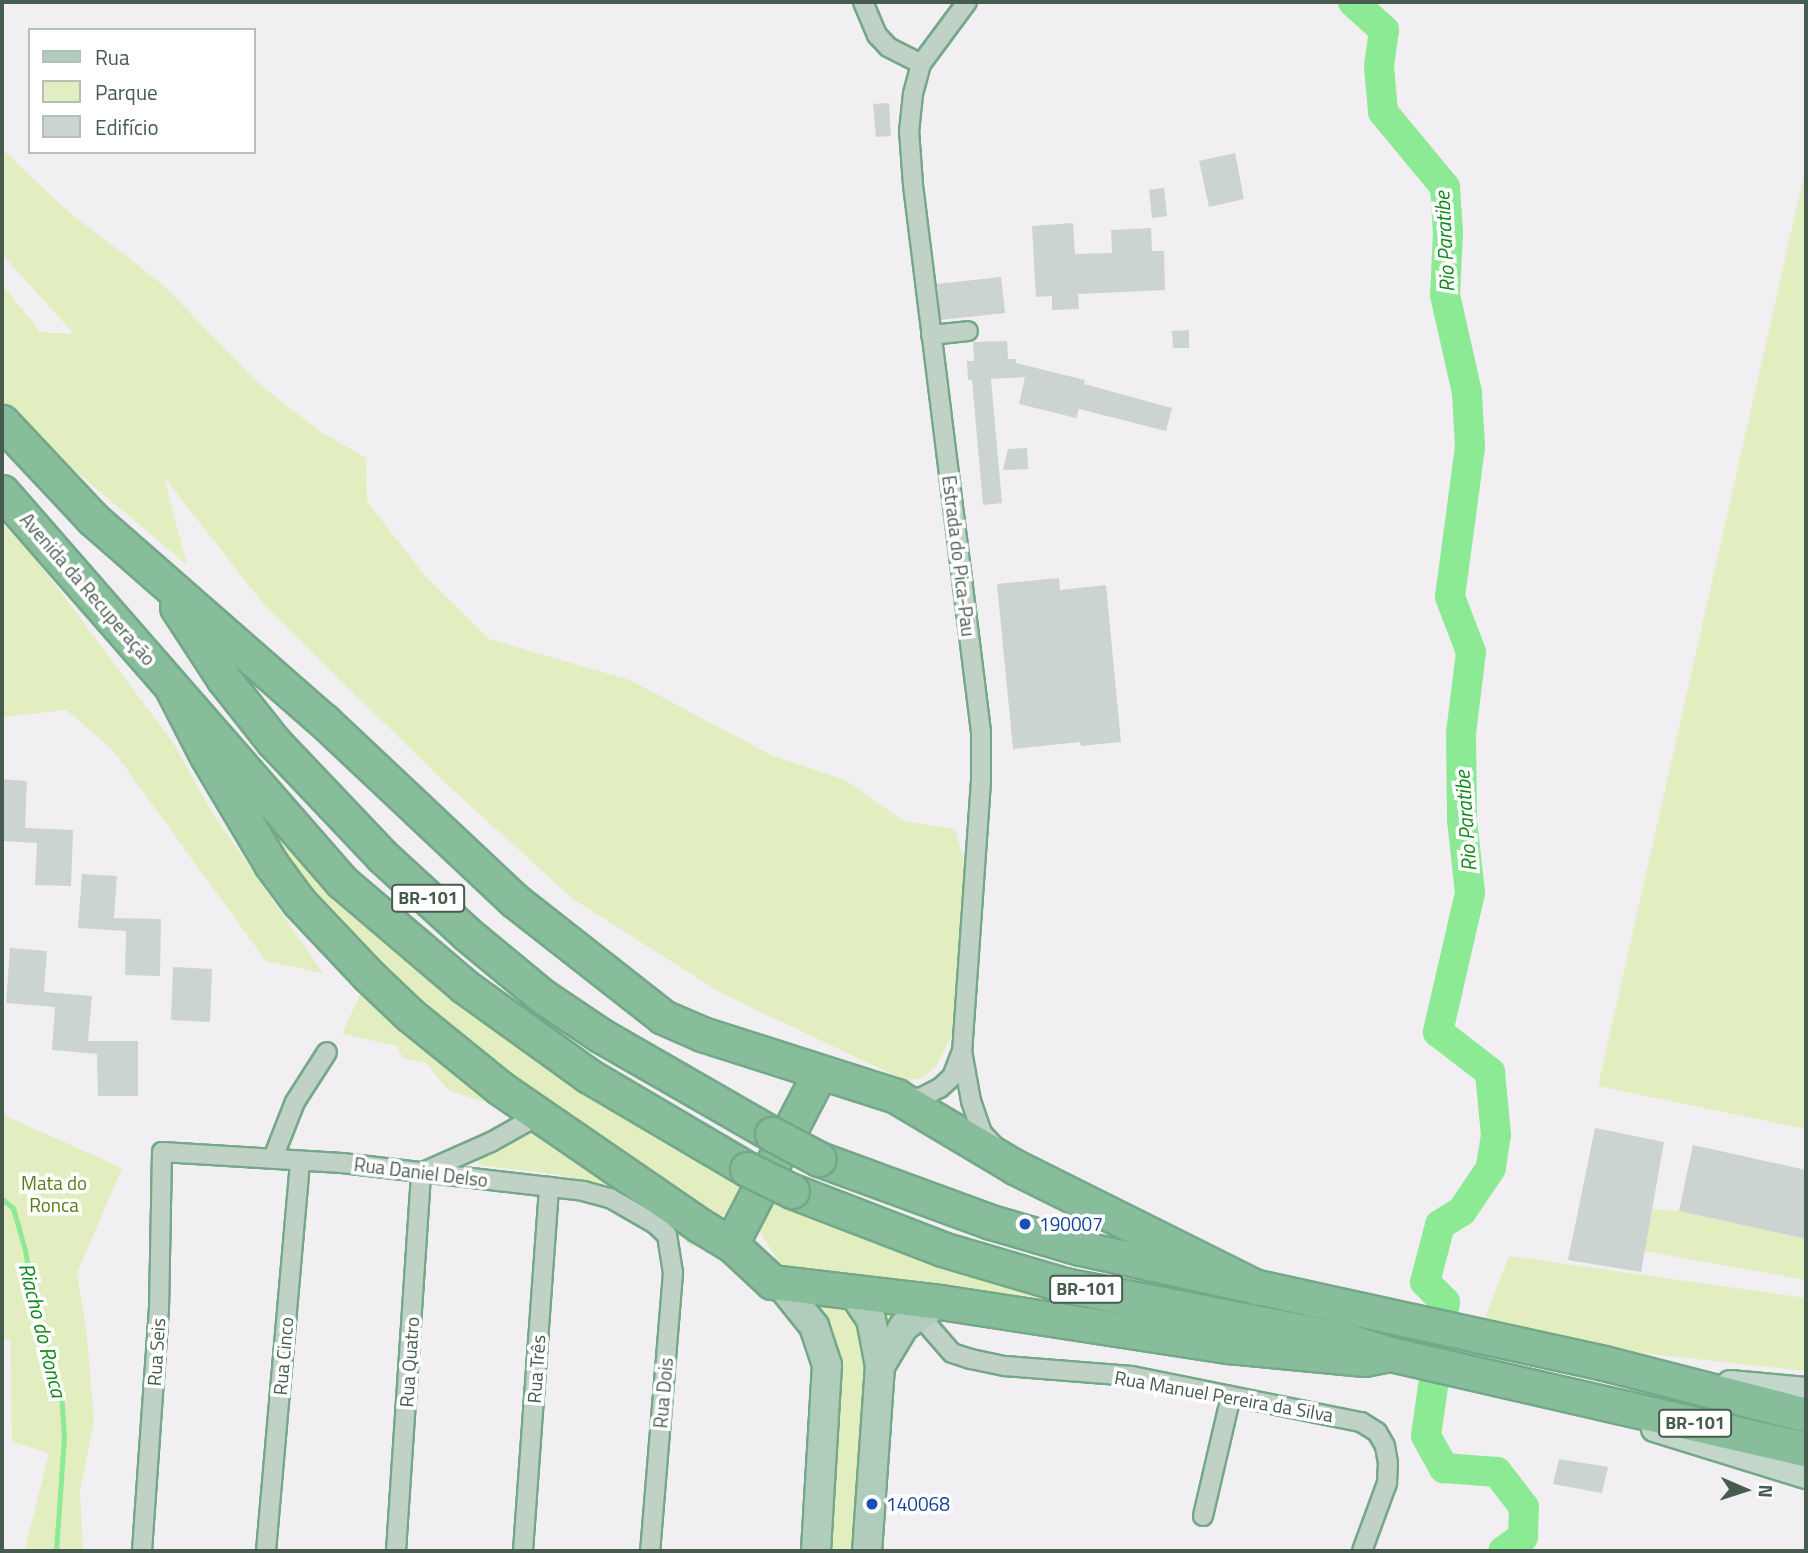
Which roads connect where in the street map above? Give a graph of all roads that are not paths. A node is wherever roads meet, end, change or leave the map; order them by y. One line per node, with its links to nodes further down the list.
1 (863, 2): 3 (street)
2 (967, 2): 3 (street)
3 (921, 64): 5 (street, Estrada do Pica-Pau)
4 (968, 331): 5 (street)
5 (931, 335): 10 (street, Estrada do Pica-Pau)
6 (2, 422): 8 (highway, BR-101)
7 (2, 492): 9 (highway, Avenida da Recuperação / BR-101)
8 (158, 579): 12 (highway); 24 (highway, BR-101, bridge)
9 (173, 688): 14 (highway); 27 (highway, BR-101, bridge)
10 (962, 1051): 13 (street, Estrada do Pica-Pau); 18 (street, Estrada do Pica-Pau)
11 (327, 1052): 16 (street)
12 (819, 1074): 13 (highway); 22 (highway)
13 (896, 1096): 18 (highway)
14 (541, 1114): 19 (street); 22 (highway)
15 (162, 1152): 16 (street, Rua Daniel Delso); 37 (street, Rua Seis)
16 (273, 1158): 17 (street, Rua Daniel Delso)
17 (300, 1161): 19 (street, Rua Daniel Delso); 38 (street, Rua Cinco)
18 (1015, 1167): 24 (highway)
19 (421, 1173): 20 (street, Rua Daniel Delso); 39 (street, Rua Quatro)
20 (549, 1187): 21 (street, Rua Daniel Delso); 40 (street, Rua Três)
21 (667, 1235): 41 (street, Rua Dois)
22 (731, 1244): 23 (highway)
23 (781, 1285): 25 (highway); 42 (main road)
24 (1258, 1288): 29 (highway, BR-101)
25 (854, 1294): 26 (highway, BR-101); 28 (main road)
26 (930, 1308): 27 (highway, BR-101); 28 (main road); 31 (street, Rua Manuel Pereira da Silva)
27 (1402, 1357): 32 (highway, BR-101)
28 (880, 1366): 43 (main road)
29 (1681, 1381): 30 (main road); 33 (highway, BR-101)
30 (1806, 1390)
31 (1231, 1396): 36 (street); 44 (street, Rua Manuel Pereira da Silva)
32 (1584, 1397): 34 (highway, BR-101); 35 (main road)
33 (1806, 1415)
34 (1806, 1449)
35 (1806, 1476)
36 (1203, 1516)
37 (142, 1551)
38 (266, 1551)
39 (396, 1551)
40 (523, 1551)
41 (650, 1551)
42 (816, 1551)
43 (867, 1551)
44 (1363, 1551)

